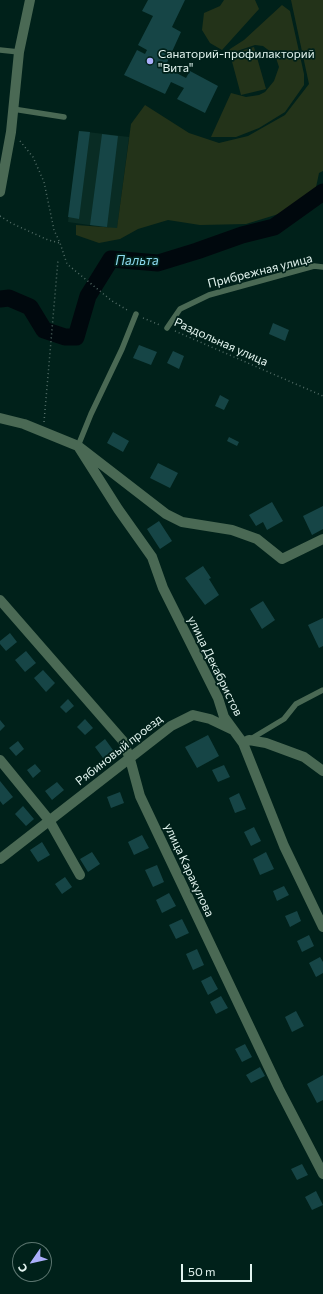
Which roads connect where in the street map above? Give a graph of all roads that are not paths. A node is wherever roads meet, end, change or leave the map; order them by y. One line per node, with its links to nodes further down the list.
1 (30, 0): 3 (street)
2 (0, 50): 3 (lane)
3 (19, 52): 4 (street)
4 (14, 108): 5 (lane); 6 (street)
5 (64, 117)
6 (0, 192)
7 (323, 267): 9 (lane, Прибрежная улица)
8 (136, 314): 11 (lane)
9 (167, 328)
10 (0, 418): 11 (street)
11 (78, 446): 12 (street); 15 (street, улица Декабристов)
12 (323, 539)
13 (0, 600): 17 (street, улица Каракулова)
14 (323, 690): 16 (lane)
15 (233, 730): 16 (street, улица Декабристов); 17 (street, Рябиновый проезд)
16 (246, 741): 19 (street); 23 (street, улица Декабристов)
17 (130, 759): 20 (street, Рябиновый проезд); 24 (street, улица Каракулова)
18 (0, 760): 20 (street)
19 (323, 771)
20 (49, 820): 21 (street, Рябиновый проезд); 22 (street)
21 (0, 859)
22 (80, 875)
23 (323, 927)
24 (323, 1174)

